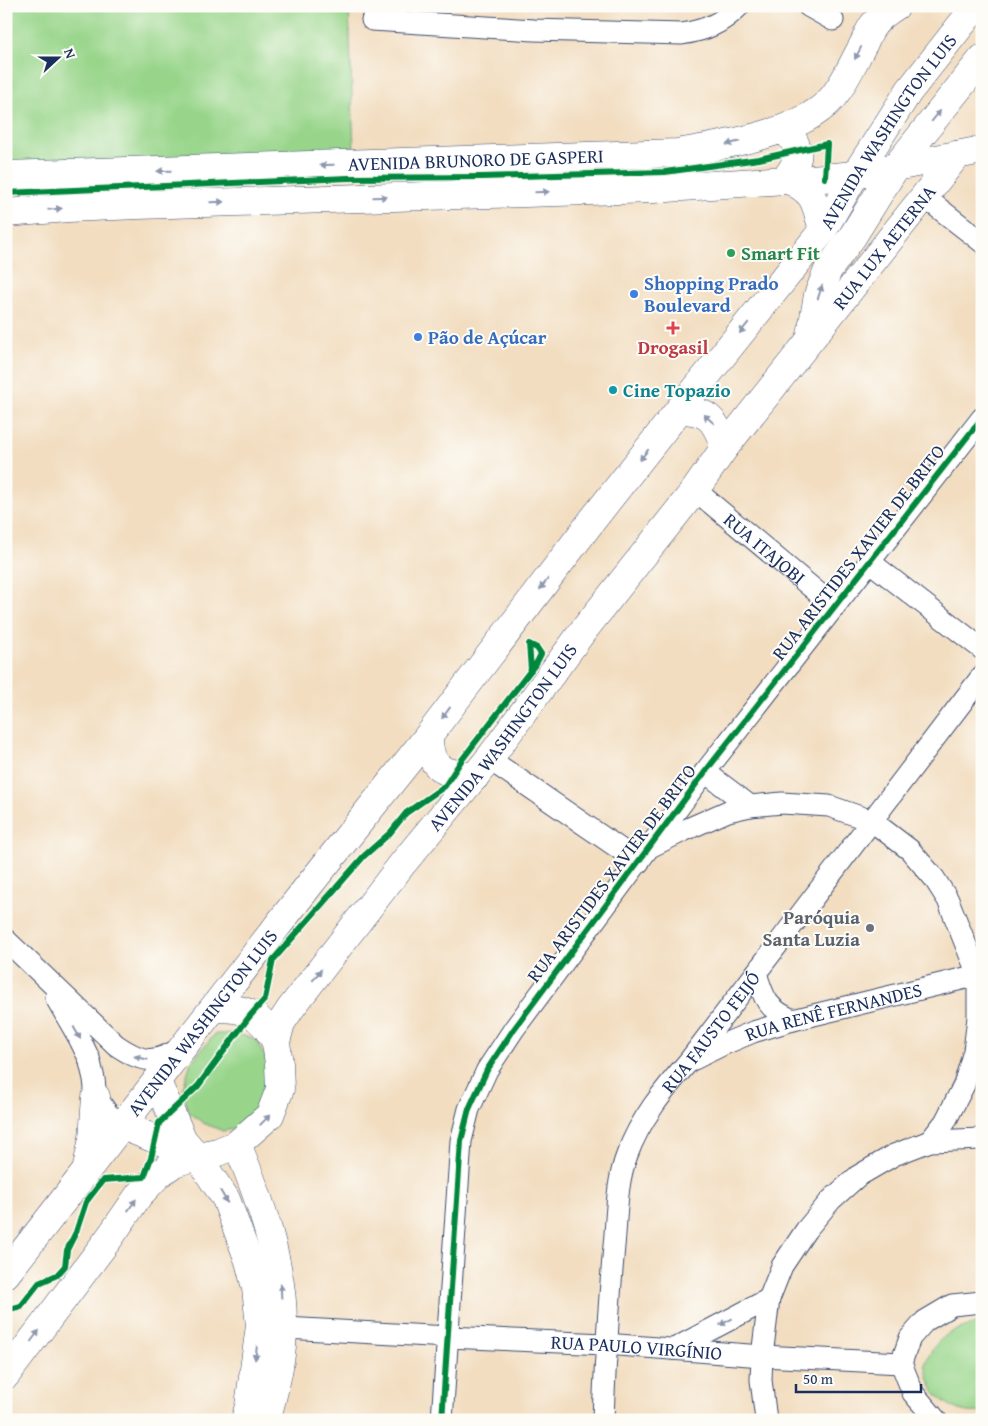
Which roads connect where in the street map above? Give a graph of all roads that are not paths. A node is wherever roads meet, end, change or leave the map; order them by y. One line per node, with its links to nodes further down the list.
1 (739, 6): 5 (street)
2 (808, 6): 6 (street)
3 (976, 6): 7 (main road, AVENIDA WASHINGTON LUIS)
4 (890, 9): 9 (main road, AVENIDA BRUNORO DE GASPERI, one-way to 9)
5 (372, 20)
6 (833, 20)
7 (956, 31): 10 (main road); 14 (main road, AVENIDA WASHINGTON LUIS)
8 (982, 59): 10 (main road, AVENIDA WASHINGTON LUIS, one-way to 8)
9 (779, 130): 13 (main road, AVENIDA BRUNORO DE GASPERI, one-way to 13); 15 (main road)
10 (917, 140): 12 (main road, AVENIDA WASHINGTON LUIS)
11 (969, 152): 12 (main road, AVENIDA BRUNORO DE GASPERI); 16 (main road, RUA LUX AETERNA)
12 (895, 168): 14 (main road, AVENIDA BRUNORO DE GASPERI); 20 (main road, AVENIDA WASHINGTON LUIS, one-way to 12)
13 (6, 175)
14 (855, 175): 15 (main road, AVENIDA BRUNORO DE GASPERI); 18 (main road, AVENIDA WASHINGTON LUIS)
15 (788, 180): 17 (main road, AVENIDA BRUNORO DE GASPERI, one-way to 15); 18 (main road)
16 (923, 196): 19 (street); 20 (main road, RUA LUX AETERNA)
17 (6, 213)
18 (823, 230): 21 (main road, AVENIDA WASHINGTON LUIS, one-way to 21)
19 (982, 242)
20 (810, 339): 24 (main road, AVENIDA WASHINGTON LUIS)
21 (679, 410): 24 (main road, one-way to 21); 30 (main road, AVENIDA WASHINGTON LUIS, one-way to 30)
22 (982, 418): 23 (street, RUA ARISTIDES XAVIER DE BRITO)
23 (975, 440): 26 (street, RUA ARISTIDES XAVIER DE BRITO)
24 (725, 447): 25 (main road, AVENIDA WASHINGTON LUIS)
25 (695, 490): 27 (street, RUA ITAJOBI); 31 (main road, AVENIDA WASHINGTON LUIS)
26 (870, 562): 27 (street, RUA ARISTIDES XAVIER DE BRITO); 28 (street)
27 (834, 607): 32 (street, RUA ARISTIDES XAVIER DE BRITO)
28 (982, 649)
29 (982, 676): 34 (street, RUA FAUSTO FEIJÓ)
30 (429, 736): 31 (main road); 40 (main road, AVENIDA WASHINGTON LUIS)
31 (482, 768): 35 (street); 42 (main road, AVENIDA WASHINGTON LUIS, one-way to 31)
32 (705, 772): 33 (street); 35 (street, RUA ARISTIDES XAVIER DE BRITO)
33 (750, 806): 34 (street); 35 (street)
34 (872, 821): 37 (street, RUA FAUSTO FEIJÓ); 38 (street)
35 (644, 855): 57 (street, RUA ARISTIDES XAVIER DE BRITO)
36 (6, 940): 39 (street)
37 (756, 973): 41 (street); 44 (street, RUA FAUSTO FEIJÓ)
38 (980, 975): 41 (street, RUA RENÊ FERNANDES); 49 (street)
39 (43, 976): 43 (street, one-way to 39); 46 (street, one-way to 46)
40 (215, 1008): 42 (main road); 43 (main road, AVENIDA WASHINGTON LUIS)
41 (793, 1020): 44 (street, RUA RENÊ FERNANDES)
42 (276, 1042): 50 (main road, AVENIDA WASHINGTON LUIS, one-way to 42)
43 (186, 1045): 45 (main road, AVENIDA WASHINGTON LUIS)
44 (689, 1062): 58 (street, RUA FAUSTO FEIJÓ)
45 (158, 1082): 47 (main road, AVENIDA WASHINGTON LUIS); 51 (main road)
46 (96, 1097): 47 (street); 52 (main road)
47 (122, 1126): 51 (main road); 52 (main road, AVENIDA WASHINGTON LUIS)
48 (982, 1139): 49 (street)
49 (930, 1141): 54 (street)
50 (237, 1144): 51 (main road, AVENIDA WASHINGTON LUIS); 56 (main road, one-way to 50)
51 (196, 1156): 56 (main road, one-way to 56); 62 (main road, AVENIDA WASHINGTON LUIS, one-way to 51)
52 (86, 1172): 53 (main road, AVENIDA WASHINGTON LUIS)
53 (6, 1274)
54 (769, 1299): 59 (street, one-way to 59); 60 (street)
55 (982, 1302): 61 (street)
56 (272, 1327): 57 (street, RUA PAULO VIRGÍNIO); 63 (main road, one-way to 63); 64 (main road)
57 (448, 1337): 58 (street, RUA PAULO VIRGÍNIO); 65 (street, RUA ARISTIDES XAVIER DE BRITO)
58 (605, 1344): 59 (street, RUA PAULO VIRGÍNIO); 66 (street, RUA FAUSTO FEIJÓ)
59 (674, 1350): 60 (street, RUA PAULO VIRGÍNIO)
60 (762, 1356): 61 (street, RUA PAULO VIRGÍNIO); 67 (street)
61 (901, 1364): 68 (street)
62 (6, 1375)
63 (245, 1420)
64 (266, 1420)
65 (442, 1420)
66 (603, 1420)
67 (766, 1420)
68 (936, 1420)

